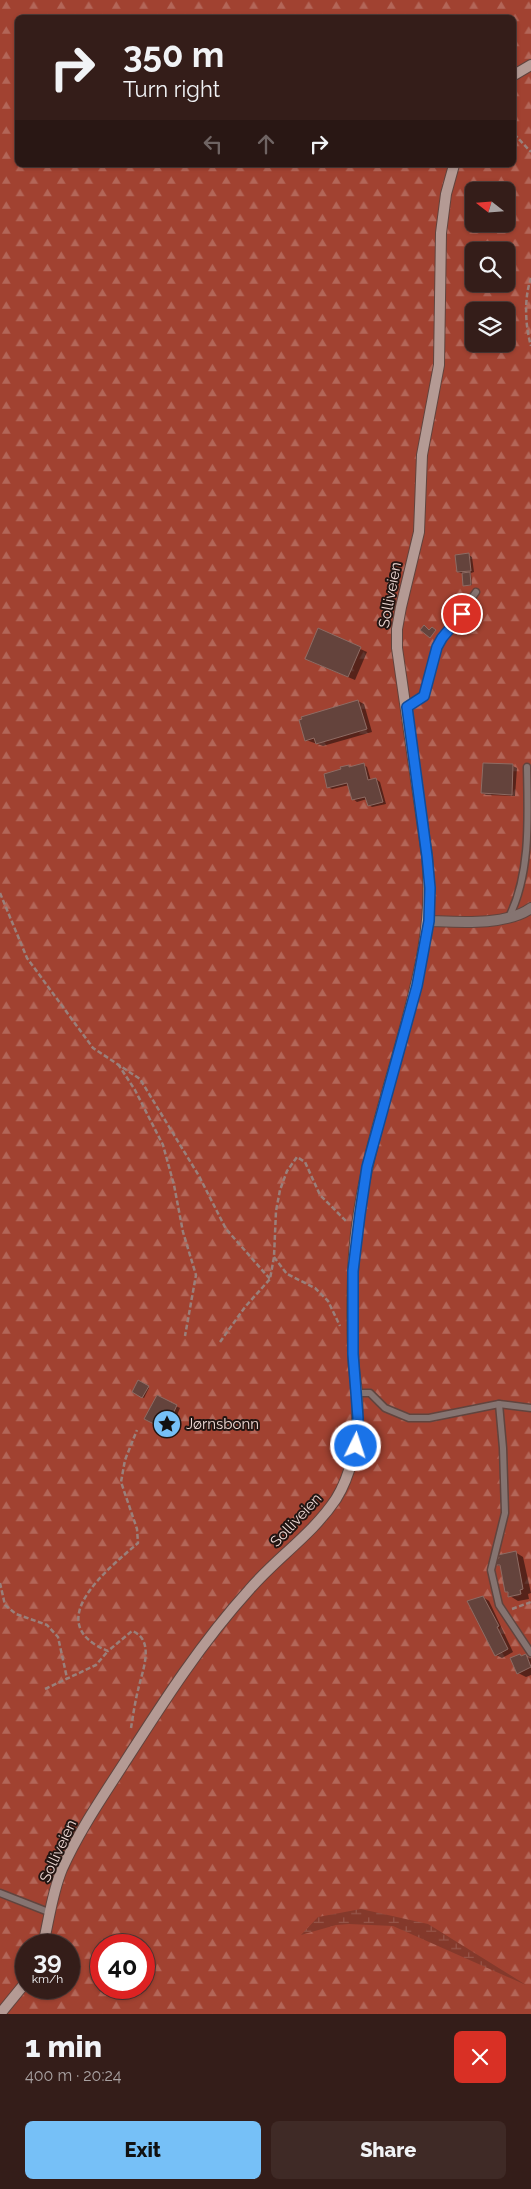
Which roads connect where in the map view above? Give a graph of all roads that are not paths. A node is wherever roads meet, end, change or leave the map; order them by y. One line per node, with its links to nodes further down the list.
1 (531, 65): 2 (street)
2 (516, 74)
3 (453, 167): 5 (street, Solliveien)
4 (476, 592): 5 (lane)
5 (407, 707): 9 (street, Solliveien)
6 (526, 767): 8 (lane)
7 (531, 908): 8 (street)
8 (508, 918): 9 (street)
9 (429, 921): 10 (street, Solliveien)
10 (357, 1393): 11 (lane); 15 (street, Solliveien)
11 (499, 1404): 12 (lane); 13 (lane)
12 (531, 1408)
13 (531, 1653)
14 (0, 1894): 15 (lane)
15 (50, 1913): 16 (street, Solliveien)
16 (46, 1934)
17 (15, 1996): 18 (street)
18 (0, 2014)

